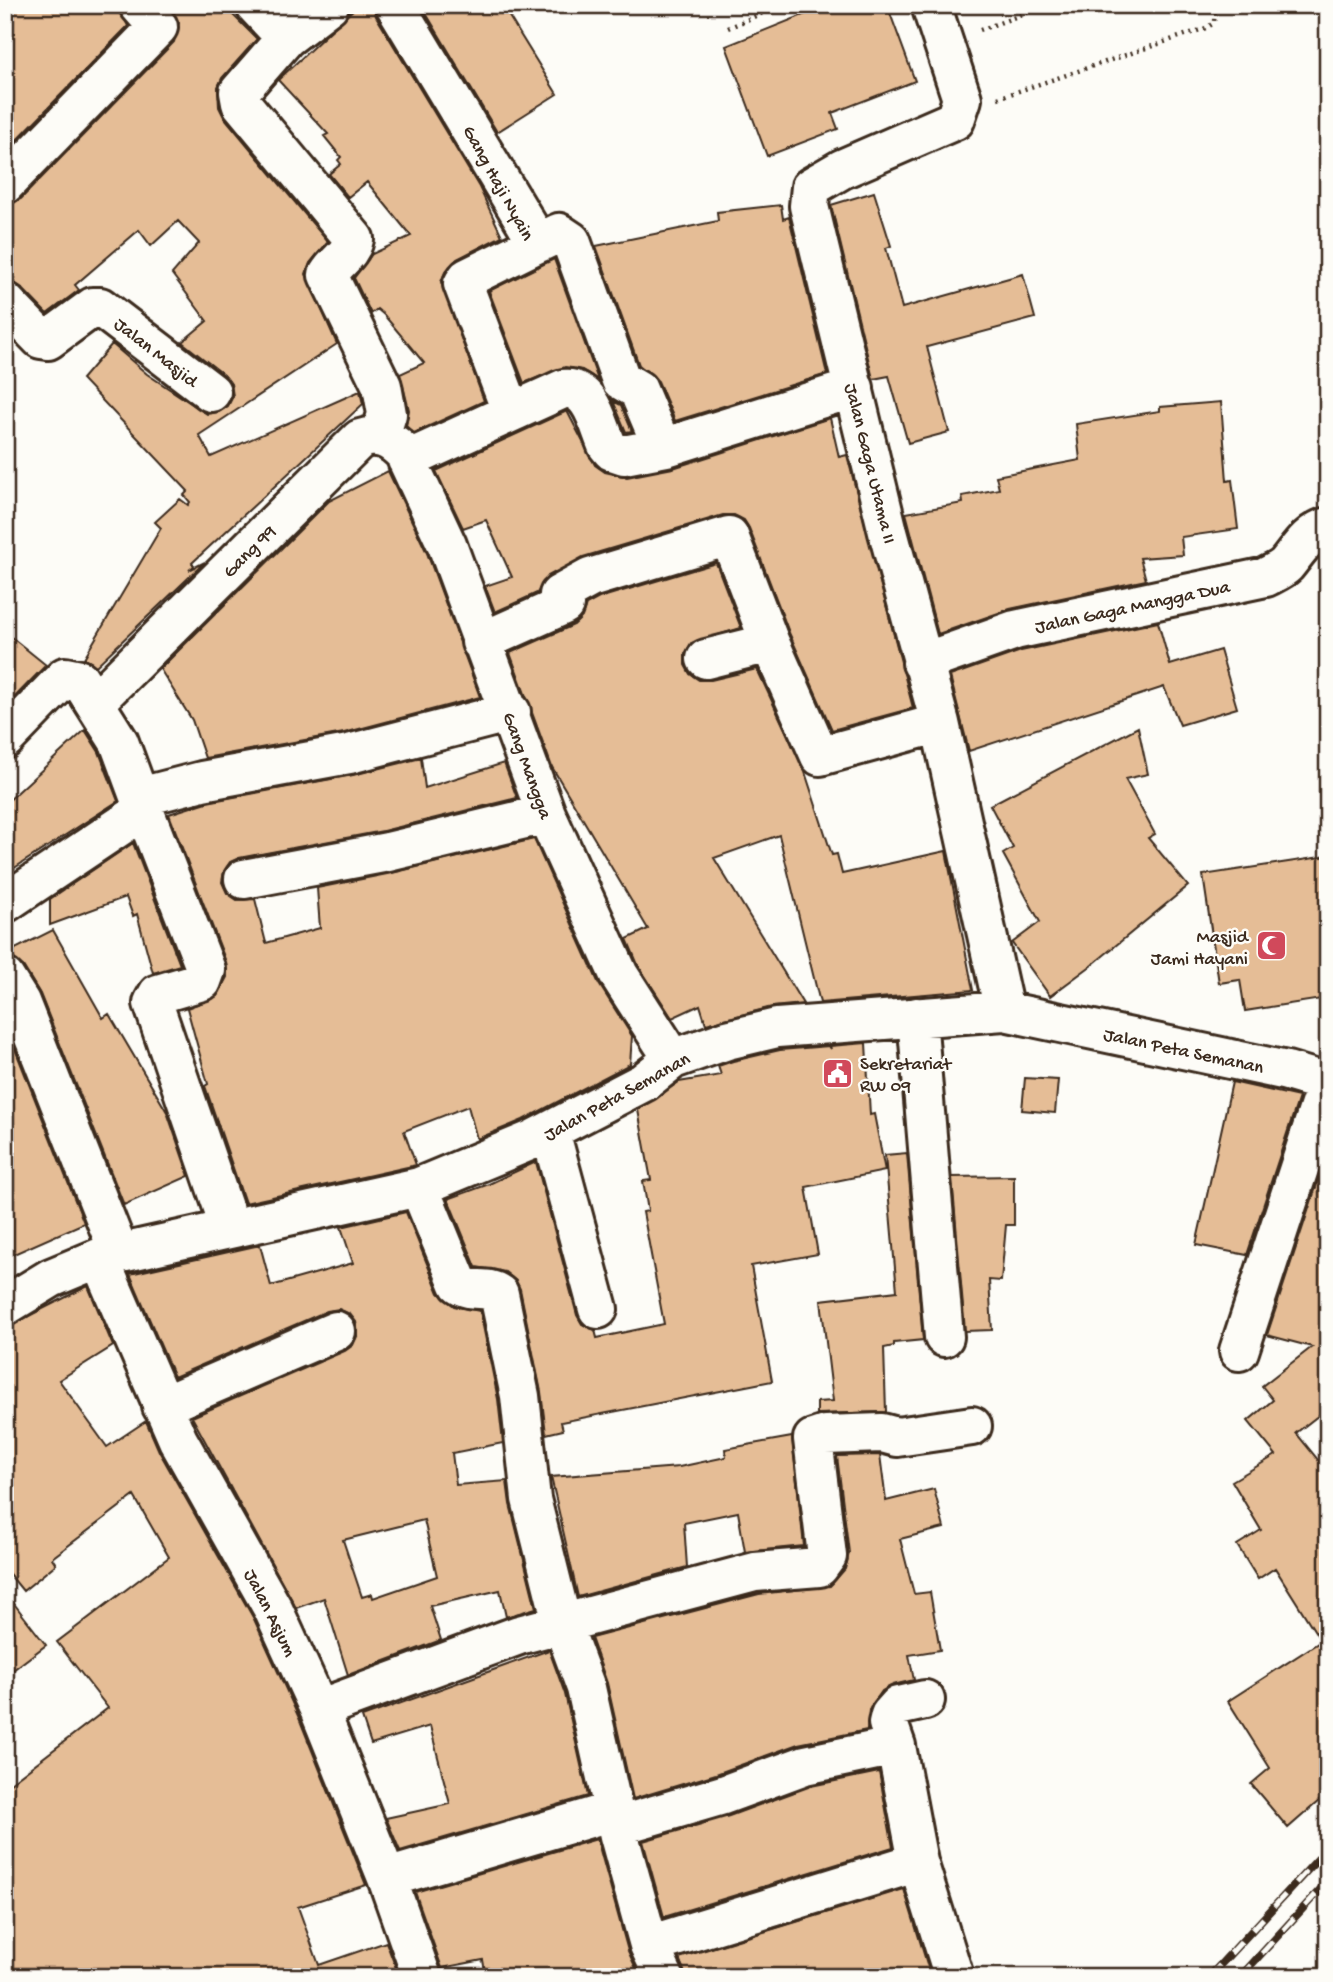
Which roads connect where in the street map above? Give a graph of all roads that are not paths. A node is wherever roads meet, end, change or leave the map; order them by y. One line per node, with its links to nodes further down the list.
1 (139, 5): 7 (street)
2 (255, 5): 6 (street)
3 (329, 5): 6 (street)
4 (395, 5): 8 (street, Gang Haji Nyain)
5 (931, 5): 11 (street, Jalan Gaga Utama II)
6 (286, 38): 16 (street)
7 (5, 184)
8 (538, 243): 10 (street); 14 (street, Gang Haji Nyain)
9 (5, 302): 12 (street, Jalan Masjid)
10 (621, 380): 13 (street); 15 (street)
11 (854, 388): 15 (street); 21 (street, Jalan Gaga Utama II)
12 (211, 392)
13 (582, 393): 14 (street); 15 (street)
14 (511, 411): 16 (street)
15 (662, 447)
16 (394, 449): 18 (street, Gang Mangga); 22 (street, Gang 99)
17 (1328, 527): 21 (street, Jalan Gaga Mangga Dua)
18 (481, 642): 19 (street); 23 (street, Gang Mangga)
19 (770, 643): 20 (street); 24 (street)
20 (706, 659)
21 (922, 663): 24 (street, Jalan Gaga Utama II)
22 (94, 702): 25 (street); 26 (street)
23 (511, 712): 26 (street); 27 (street, Gang Mangga)
24 (940, 723): 31 (street, Jalan Gaga Utama II)
25 (5, 739)
26 (142, 803): 29 (street); 37 (street)
27 (547, 814): 28 (street); 33 (street, Gang Mangga)
28 (244, 879)
29 (5, 903)
30 (5, 978): 38 (street, Jalan Asjum)
31 (1004, 1011): 32 (street, Jalan Peta Semanan); 34 (street, Jalan Peta Semanan)
32 (917, 1017): 33 (street, Jalan Peta Semanan); 42 (street)
33 (673, 1059): 35 (street, Jalan Peta Semanan)
34 (1327, 1083): 43 (street)
35 (550, 1131): 36 (street, Jalan Peta Semanan); 40 (street)
36 (419, 1187): 37 (street, Jalan Peta Semanan); 46 (street)
37 (230, 1228): 38 (street, Jalan Peta Semanan)
38 (109, 1256): 39 (street, Jalan Peta Semanan); 44 (street, Jalan Asjum)
39 (5, 1306)
40 (598, 1309)
41 (336, 1331): 44 (street)
42 (944, 1337)
43 (1239, 1351)
44 (162, 1406): 48 (street, Jalan Asjum)
45 (972, 1426): 46 (street)
46 (562, 1623): 48 (street); 50 (street)
47 (925, 1700): 49 (street)
48 (319, 1709): 52 (street, Jalan Asjum)
49 (896, 1746): 50 (street); 51 (street)
50 (615, 1819): 52 (street); 53 (street)
51 (918, 1861): 53 (street); 55 (street)
52 (387, 1878): 54 (street, Jalan Asjum)
53 (656, 1961)
54 (422, 1977)
55 (954, 1977)

